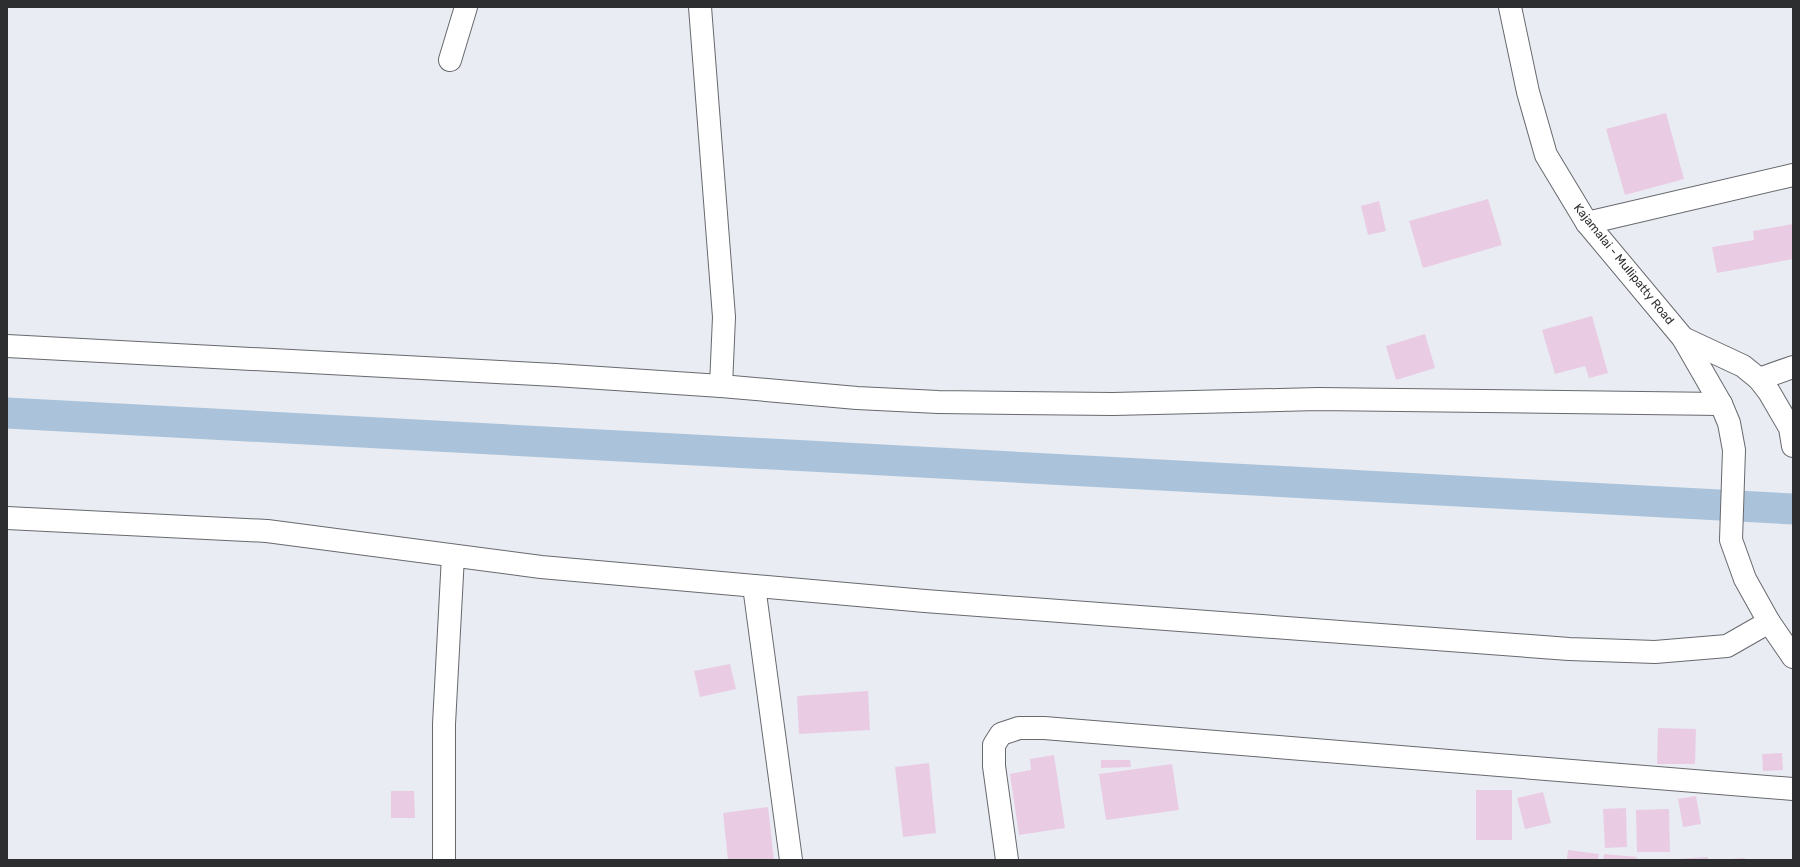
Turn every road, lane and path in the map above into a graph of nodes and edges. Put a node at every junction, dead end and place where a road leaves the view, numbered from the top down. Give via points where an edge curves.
1 (466, 7) edge
2 (700, 7) edge
3 (1510, 7) edge
4 (450, 60) dead end
5 (1793, 174) edge
6 (1587, 223) junction
7 (1683, 338) junction
8 (7, 346) edge
9 (1793, 367) edge
10 (1759, 379) junction
11 (721, 386) junction
12 (1721, 404) junction
13 (1792, 434) edge
14 (7, 518) edge
15 (453, 556) junction
16 (754, 586) junction
17 (1769, 622) junction
18 (1793, 657) edge
19 (1793, 789) edge
20 (444, 860) edge
21 (791, 860) edge
22 (1007, 860) edge

1 - 4 street
2 - 11 street via 724,317
3 - 6 street, Kajamalai - Mullipatty Road via 1528,92 1546,155
5 - 6 street
6 - 7 street, Kajamalai - Mullipatty Road
7 - 10 street, Kajamalai - Mullipatty Road via 1743,366
7 - 12 street, Kajamalai - Mullipatty Road
8 - 11 street
9 - 10 street
10 - 13 street, Kajamalai - Mullipatty Road
11 - 12 street via 938,402 1112,404 1318,398
12 - 17 street, Kajamalai - Mullipatty Road via 1729,423 1734,450 1731,540 1745,579
14 - 15 street via 267,531
15 - 16 street via 541,567
15 - 20 street via 444,724
16 - 17 street via 1530,646 1655,652 1727,646
16 - 21 street
17 - 18 street, Kajamalai - Mullipatty Road
19 - 22 street via 1019,728 1001,734 994,745 994,766

